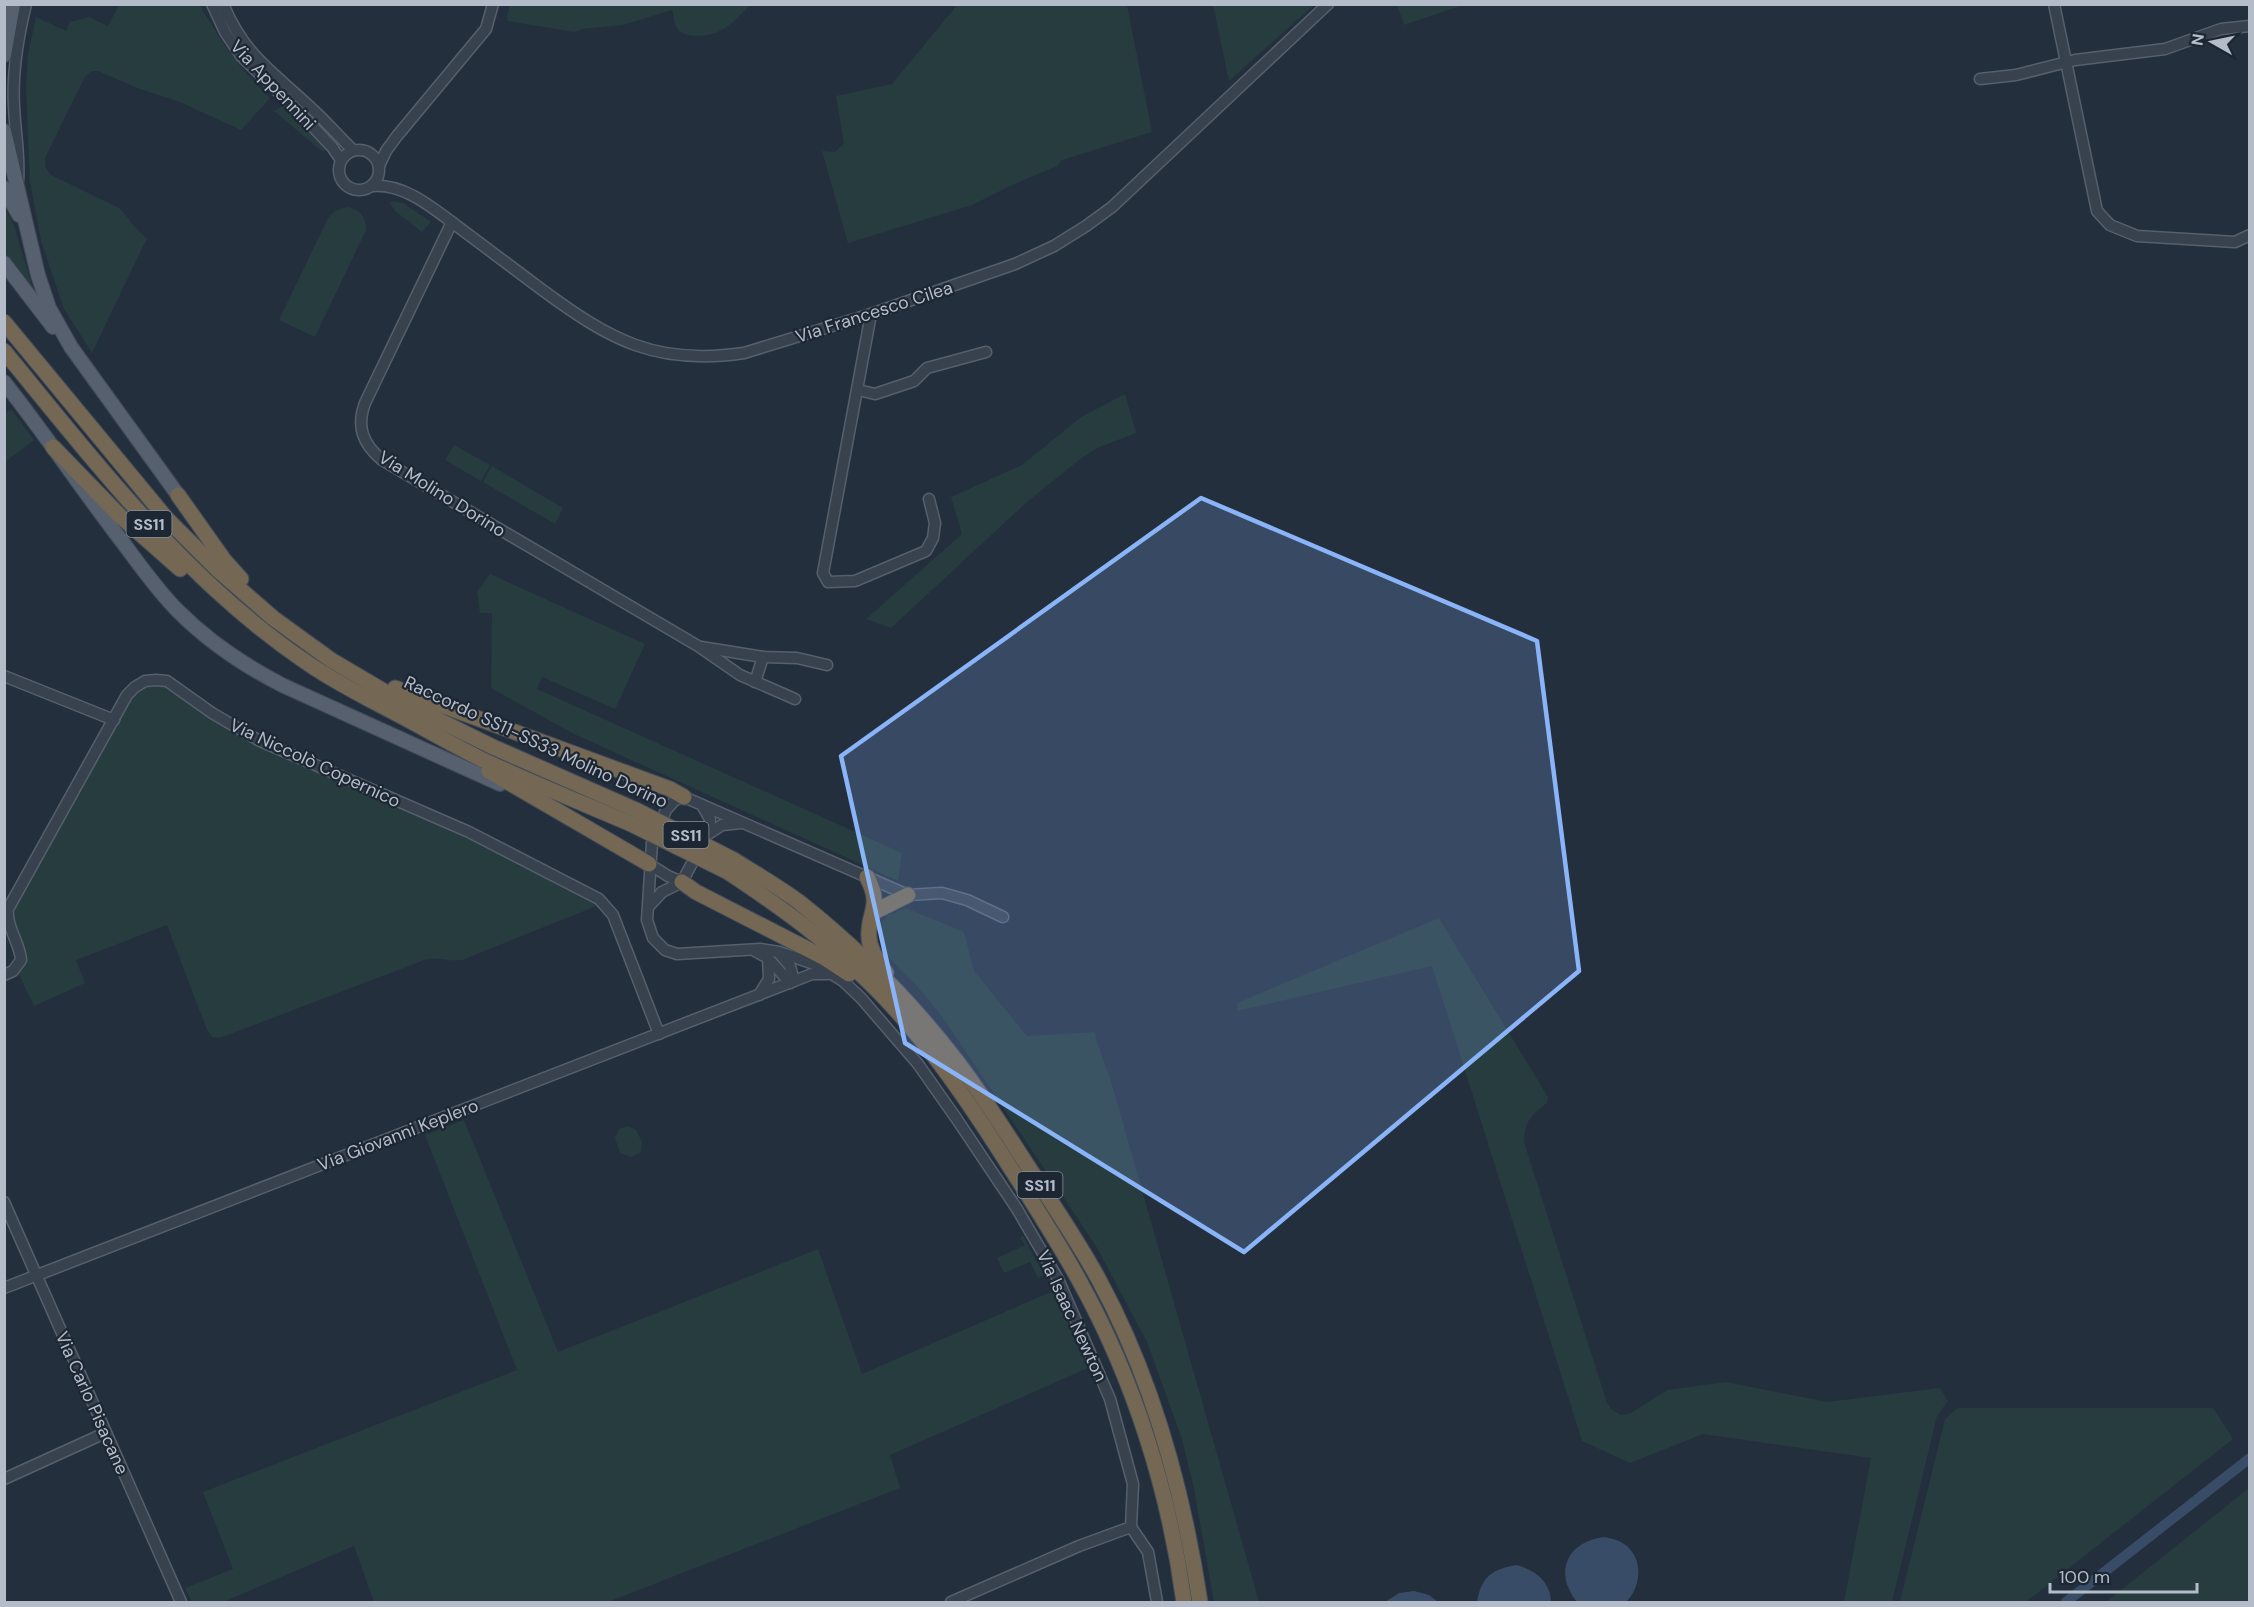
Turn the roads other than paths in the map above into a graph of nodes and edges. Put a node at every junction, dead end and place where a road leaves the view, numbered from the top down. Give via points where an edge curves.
1 (13, 4) edge
2 (26, 4) edge
3 (212, 4) edge
4 (223, 4) edge
5 (493, 4) edge
6 (1328, 4) edge
7 (1337, 4) edge
8 (2054, 4) edge
9 (1309, 24) junction
10 (2250, 26) edge
11 (4, 55) edge
12 (2065, 63) junction
13 (1980, 79) dead end
14 (4, 131) edge
15 (398, 136) junction
16 (353, 150) junction
17 (365, 150) junction
18 (341, 160) junction
19 (379, 166) junction
20 (18, 184) junction
21 (372, 186) junction
22 (4, 188) edge
23 (400, 189) junction
24 (452, 222) junction
25 (2250, 235) edge
26 (29, 239) junction
27 (4, 263) edge
28 (871, 314) junction
29 (4, 322) edge
30 (62, 333) junction
31 (4, 351) edge
32 (986, 352) dead end
33 (4, 382) edge
34 (858, 390) junction
35 (53, 447) junction
36 (178, 495) joint
37 (929, 499) dead end
38 (293, 633) junction
39 (698, 646) junction
40 (316, 650) junction
41 (763, 657) junction
42 (827, 665) dead end
43 (319, 670) junction
44 (4, 676) edge
45 (755, 681) junction
46 (347, 687) junction
47 (795, 699) dead end
48 (114, 720) junction
49 (684, 797) junction
50 (542, 802) junction
51 (702, 804) junction
52 (634, 817) junction
53 (742, 823) junction
54 (708, 834) junction
55 (649, 864) junction
56 (731, 866) junction
57 (867, 877) junction
58 (682, 882) junction
59 (908, 895) junction
60 (649, 906) junction
61 (874, 912) junction
62 (1003, 917) dead end
63 (751, 949) junction
64 (779, 952) junction
65 (768, 958) junction
66 (4, 975) edge
67 (834, 976) junction
68 (792, 982) junction
69 (897, 991) junction
70 (759, 995) junction
71 (911, 1027) junction
72 (659, 1034) junction
73 (4, 1202) edge
74 (37, 1275) junction
75 (4, 1288) edge
76 (105, 1433) junction
77 (4, 1479) edge
78 (1131, 1527) junction
79 (182, 1602) edge
80 (951, 1602) edge
81 (1156, 1602) edge
82 (1184, 1602) edge
83 (1200, 1602) edge

1 - 11 main road
2 - 20 street via 14,84 20,152
3 - 18 street, Via Appennini via 242,56
4 - 16 street, Via Appennini via 252,55
5 - 15 street via 486,29
6 - 9 street, Via Francesco Cilea
7 - 9 street, Via Francesco Cilea
8 - 12 street
9 - 28 street, Via Francesco Cilea via 1133,188 1086,226 1015,264
10 - 12 street via 2221,29 2165,49
12 - 13 street
12 - 25 street via 2097,212 2110,225 2137,236 2235,242
14 - 20 main road
15 - 17 street
15 - 19 street
16 - 17 street
16 - 18 street
17 - 19 street
18 - 21 street via 339,176 348,187 362,190
19 - 21 street
19 - 23 street, Via Francesco Cilea
20 - 26 main road
21 - 23 street, Via Francesco Cilea
22 - 26 main road
23 - 24 street, Via Francesco Cilea
24 - 28 street, Via Francesco Cilea via 588,323 651,351 694,357 744,353
24 - 39 street, Via Molino Dorino via 365,403 361,419 364,441 382,460
26 - 30 main road via 45,297
27 - 30 main road via 46,320
28 - 34 street
29 - 38 highway, SS11 via 183,537 238,589
30 - 36 main road
31 - 43 highway, SS11 via 142,517 185,562 257,625
32 - 34 street via 927,368 914,381 875,394
33 - 35 main road
34 - 37 street via 823,573 828,582 855,581 926,550 935,523
35 - 43 highway via 134,529 256,635 291,659
35 - 50 main road via 156,587 215,643 282,685
36 - 38 highway via 233,571 276,611
38 - 40 highway, Raccordo SS11-SS33 Molino Dorino / SS11
39 - 41 street
39 - 45 street
40 - 49 highway via 401,691
40 - 52 highway, Raccordo SS11-SS33 Molino Dorino / SS11 via 424,714
41 - 42 street via 797,658
41 - 45 street
43 - 46 highway, Raccordo SS11-SS33 Molino Dorino / SS11
44 - 48 street
45 - 47 street
46 - 50 highway via 388,719
46 - 52 highway, Raccordo SS11-SS33 Molino Dorino / SS11 via 483,760
48 - 66 street, Via Niccolò Copernico via 8,909 21,960
48 - 72 street, Via Niccolò Copernico via 135,687 151,680 167,681 258,740 469,832 592,894 613,915
49 - 51 street
49 - 55 street, Via Isaac Newton via 666,810 652,843
50 - 55 highway
51 - 53 street
51 - 54 street via 710,819
52 - 56 highway, Raccordo SS11-SS33 Molino Dorino / SS11, bridge
53 - 54 street via 722,825
53 - 57 street
54 - 58 street
55 - 58 street
55 - 60 street, Via Isaac Newton
56 - 69 highway, Raccordo SS11-SS33 Molino Dorino / SS11 via 797,901
56 - 71 highway, Raccordo SS11-SS33 Molino Dorino / SS11 via 832,948
57 - 59 street
57 - 61 highway via 875,896
58 - 60 street via 662,892
58 - 71 highway via 823,957
59 - 61 highway
59 - 62 street via 942,893
60 - 63 street, Via Isaac Newton via 650,932 656,943 670,953
61 - 69 highway via 868,938
63 - 64 street, Via Isaac Newton
63 - 65 street
64 - 67 street, Via Isaac Newton via 817,965
64 - 68 street via 790,966
65 - 68 street
65 - 70 street via 769,979
67 - 68 street, Via Giovanni Keplero via 817,973
67 - 78 street, Via Isaac Newton via 861,998 918,1064 1017,1209 1058,1279 1110,1399 1133,1484
68 - 70 street, Via Giovanni Keplero
69 - 83 highway, Raccordo SS11-SS33 Molino Dorino / SS11 via 987,1103 1099,1280 1130,1346 1168,1448 1183,1505
70 - 72 street, Via Giovanni Keplero
71 - 82 highway, Raccordo SS11-SS33 Molino Dorino / SS11 via 1002,1155 1061,1248 1098,1316 1153,1460 1173,1537
72 - 74 street, Via Giovanni Keplero
73 - 74 street, Via Carlo Pisacane
74 - 75 street, Via Giovanni Keplero
74 - 76 street, Via Carlo Pisacane
76 - 77 street
76 - 79 street, Via Carlo Pisacane
78 - 80 street
78 - 81 street via 1148,1552

